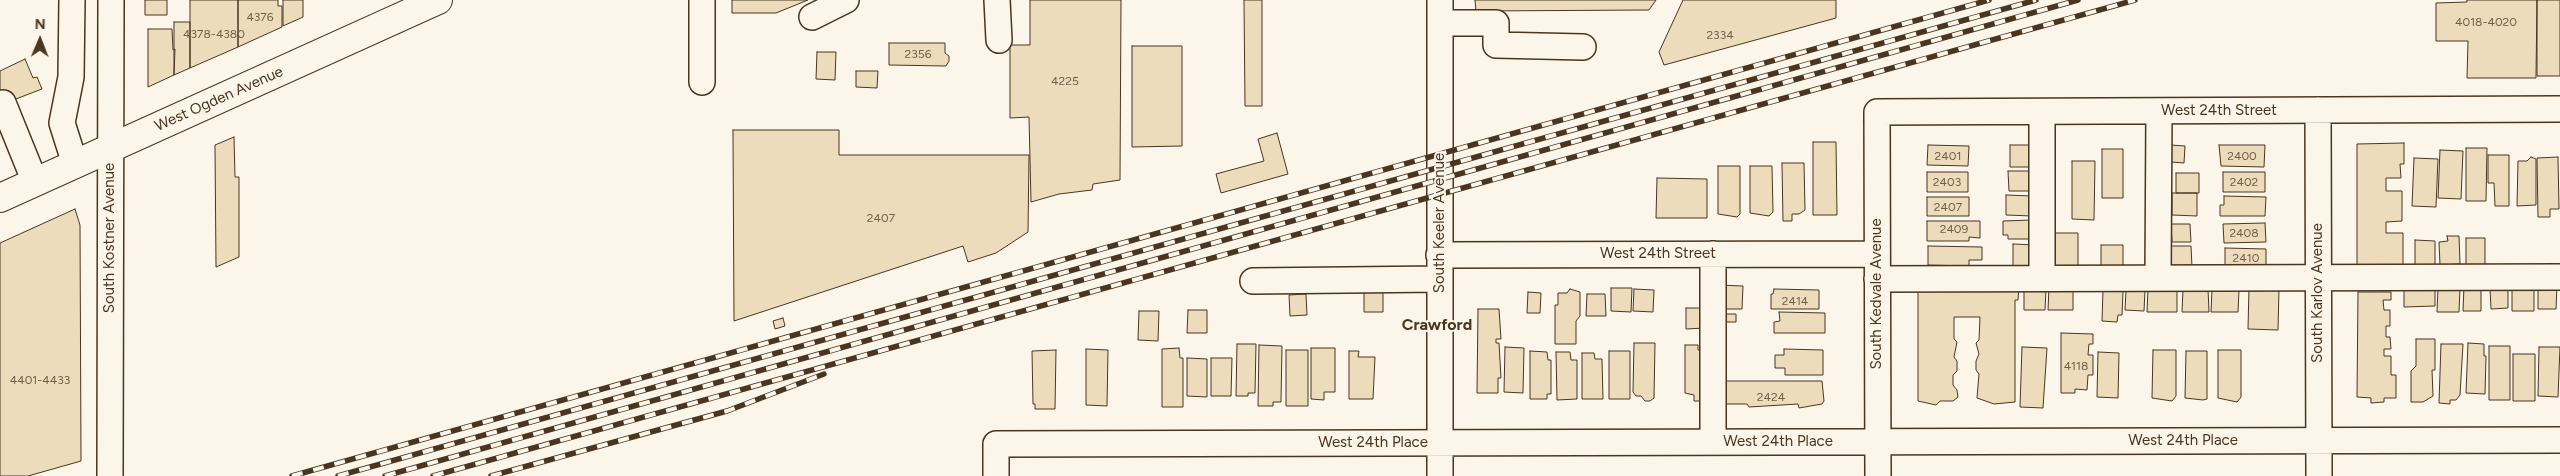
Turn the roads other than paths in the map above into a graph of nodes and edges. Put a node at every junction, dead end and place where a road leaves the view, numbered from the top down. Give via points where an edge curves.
1 (72, 0) edge
2 (111, 0) edge
3 (438, 0) edge
4 (702, 0) edge
5 (846, 0) edge
6 (997, 0) edge
7 (408, 7) edge
8 (1440, 11) edge
9 (812, 17) dead end
10 (999, 40) dead end
11 (1583, 47) dead end
12 (702, 82) dead end
13 (3, 103) dead end
14 (2560, 109) edge
15 (2318, 110) junction
16 (2159, 111) junction
17 (1877, 112) joint
18 (2042, 112) junction
19 (111, 148) junction
20 (75, 164) junction
21 (35, 182) junction
22 (0, 198) edge
23 (1713, 254) junction
24 (1877, 254) junction
25 (1439, 267) junction
26 (2318, 277) junction
27 (2560, 277) edge
28 (2042, 278) junction
29 (2158, 278) junction
30 (1877, 279) junction
31 (1253, 281) dead end
32 (2319, 440) junction
33 (2560, 440) edge
34 (1712, 442) junction
35 (1878, 442) junction
36 (1440, 443) junction
37 (110, 476) edge
38 (996, 476) edge
39 (1440, 476) edge
40 (1878, 476) edge
41 (2319, 476) edge

1 - 20 street via 71,77 62,124
2 - 19 street, South Kostner Avenue
3 - 7 main road, West Ogden Avenue
4 - 12 street
5 - 9 street
6 - 10 street
7 - 19 main road, West Ogden Avenue
8 - 11 street via 1496,23 1496,45
8 - 25 street, South Keeler Avenue
13 - 21 street
14 - 15 street, West 24th Street
15 - 16 street, West 24th Street
15 - 26 street, South Karlov Avenue
16 - 18 street, West 24th Street
16 - 29 street
17 - 18 street, West 24th Street
17 - 24 street, South Kedvale Avenue
18 - 28 street
19 - 20 main road, West Ogden Avenue
19 - 37 street, South Kostner Avenue
20 - 21 main road, West Ogden Avenue
21 - 22 main road, West Ogden Avenue
23 - 24 street, West 24th Street
23 - 25 street, West 24th Street
23 - 34 street
24 - 30 street, South Kedvale Avenue
25 - 31 street, West 24th Street
25 - 36 street, South Keeler Avenue
26 - 27 street
26 - 29 street
26 - 32 street, South Karlov Avenue
28 - 29 street
28 - 30 street
30 - 35 street, South Kedvale Avenue
32 - 33 street, West 24th Place
32 - 35 street, West 24th Place
32 - 41 street, South Karlov Avenue
34 - 35 street, West 24th Place
34 - 36 street, West 24th Place
35 - 40 street, South Kedvale Avenue
36 - 38 street, West 24th Place via 996,444
36 - 39 street, South Keeler Avenue

